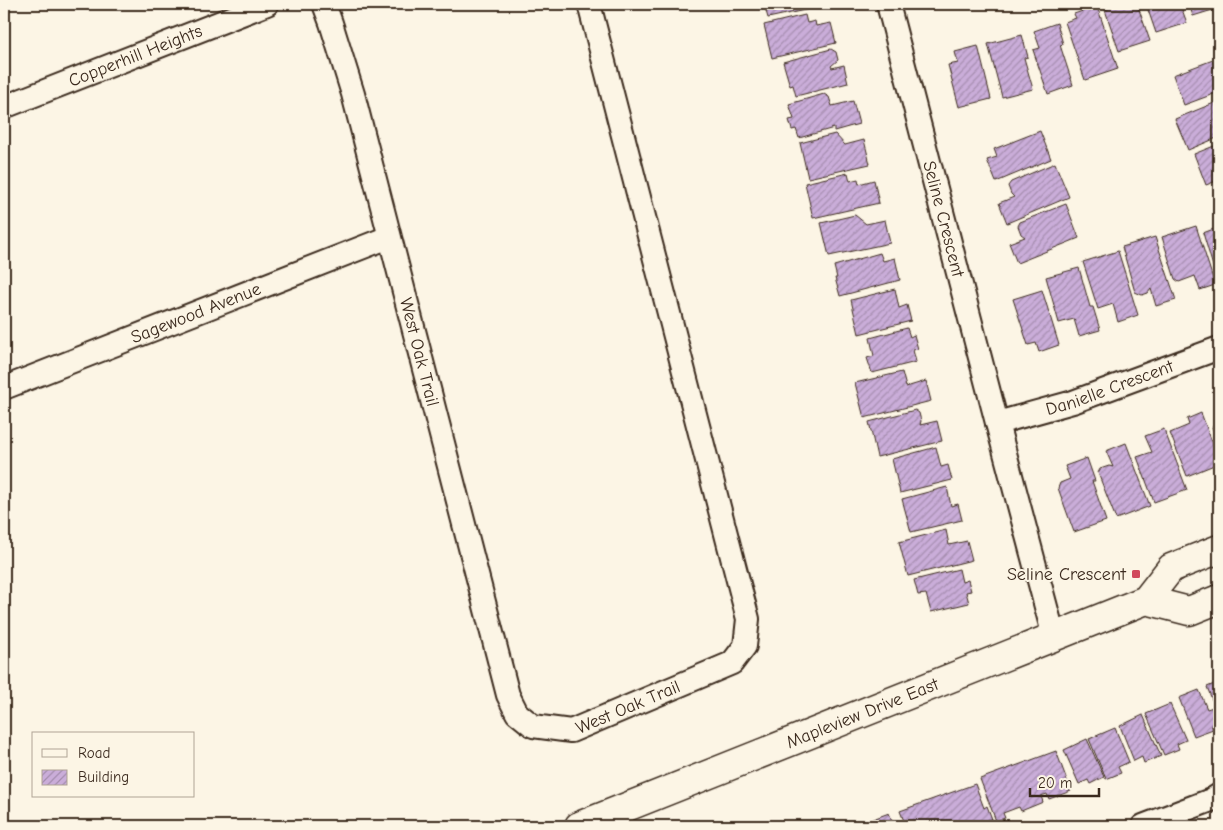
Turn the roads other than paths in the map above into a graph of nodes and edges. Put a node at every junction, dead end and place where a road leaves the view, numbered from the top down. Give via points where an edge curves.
1 (267, 4) edge
2 (324, 4) edge
3 (589, 4) edge
4 (894, 5) edge
5 (4, 107) edge
6 (389, 237) junction
7 (1219, 348) edge
8 (4, 388) edge
9 (997, 423) junction
10 (1219, 549) edge
11 (1219, 599) edge
12 (1146, 600) junction
13 (1054, 637) junction
14 (1219, 794) edge
15 (579, 826) edge
16 (1143, 826) edge

1 - 5 street, Copperhill Heights
2 - 6 street, West Oak Trail via 353,94
3 - 6 street, West Oak Trail via 748,619 745,646 732,663 571,731 533,726 516,713 508,695
4 - 9 street, Seline Crescent
6 - 8 street, Sagewood Avenue
7 - 9 street, Danielle Crescent via 1074,402
9 - 13 street, Seline Crescent
10 - 12 main road, Mapleview Drive East via 1172,568
11 - 12 main road via 1189,611
12 - 13 main road, Mapleview Drive East
13 - 15 main road, Mapleview Drive East
14 - 16 street

